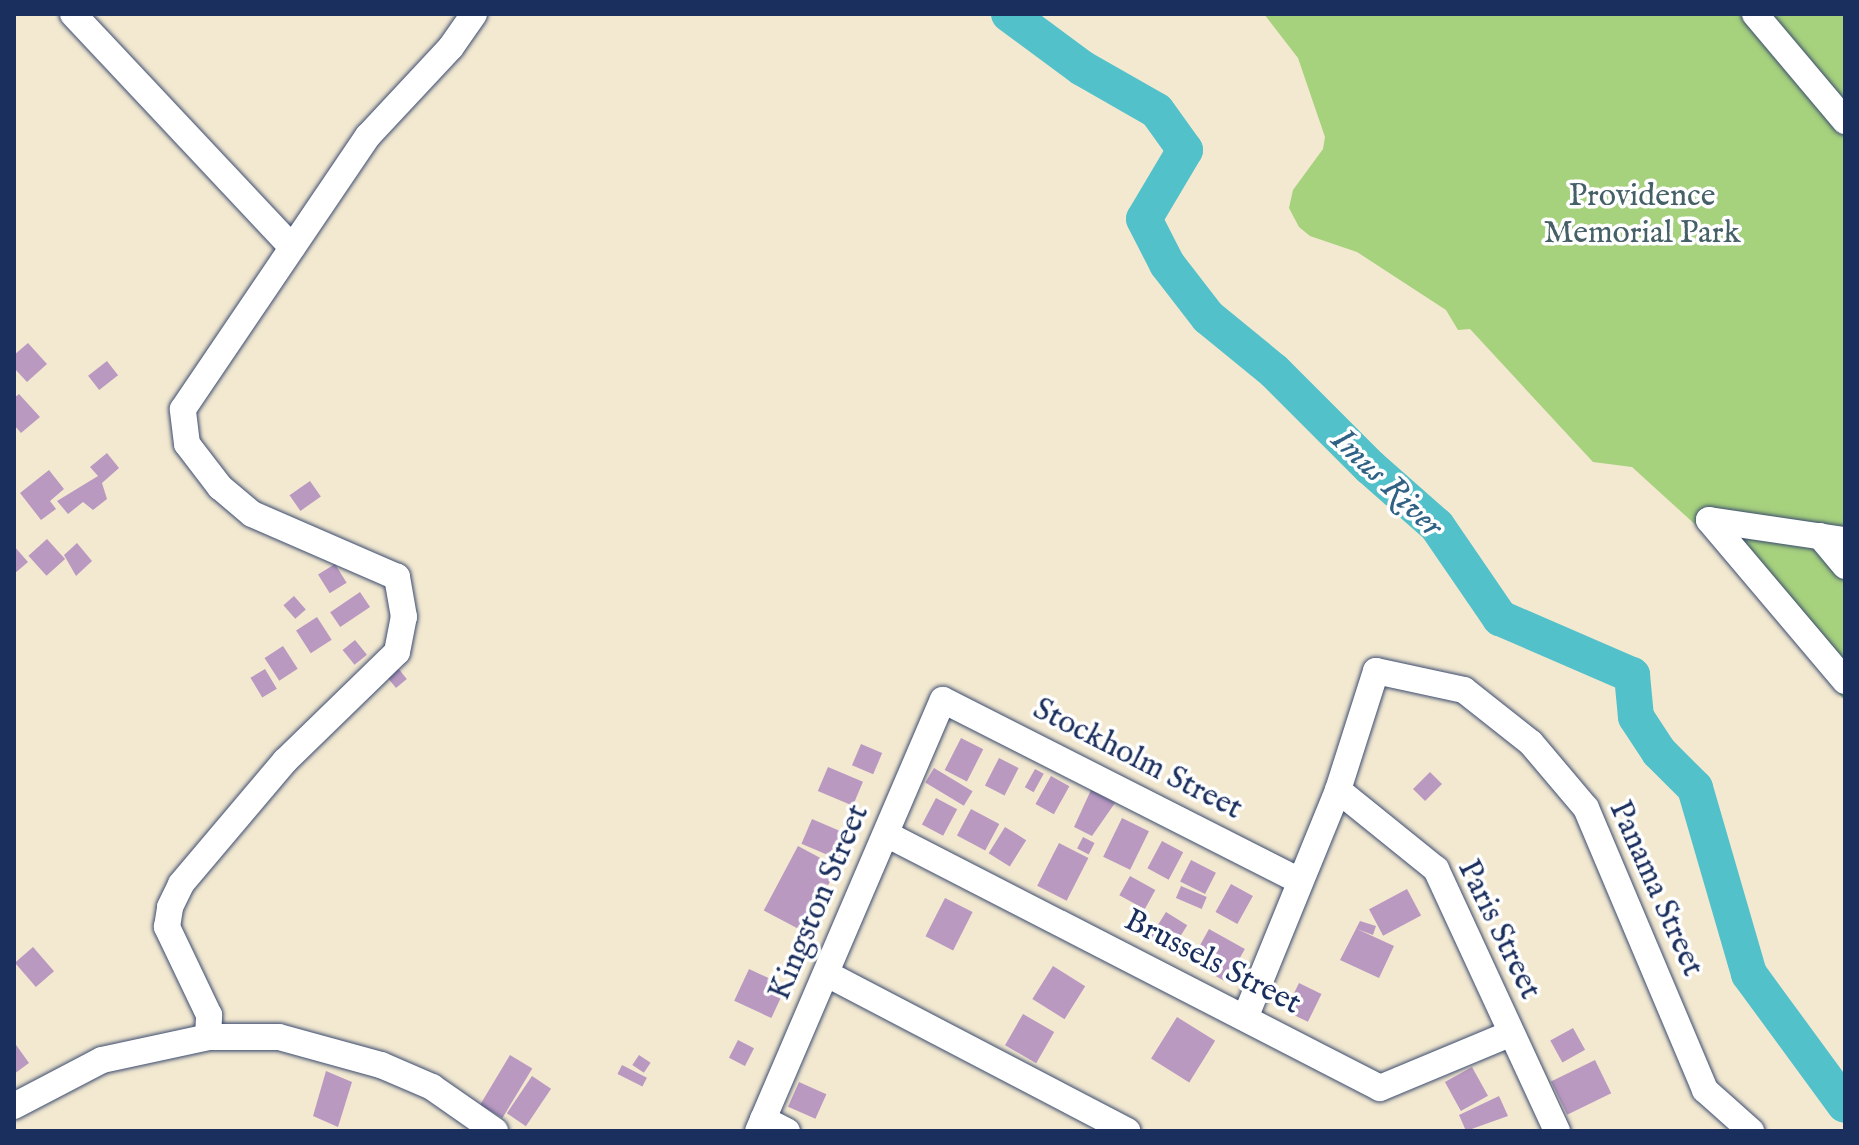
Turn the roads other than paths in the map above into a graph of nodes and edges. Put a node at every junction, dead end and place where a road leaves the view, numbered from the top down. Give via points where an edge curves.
1 (73, 14) edge
2 (474, 14) edge
3 (1755, 14) edge
4 (1845, 121) edge
5 (292, 247) junction
6 (1832, 538) edge
7 (1845, 566) edge
8 (1845, 681) edge
9 (943, 700) joint
10 (1338, 790) junction
11 (888, 835) junction
12 (1300, 881) junction
13 (827, 974) junction
14 (1245, 1018) junction
15 (1510, 1034) junction
16 (208, 1037) junction
17 (14, 1106) edge
18 (760, 1125) edge
19 (495, 1131) edge
20 (787, 1131) edge
21 (1127, 1131) edge
22 (1557, 1131) edge
23 (1751, 1131) edge

1 - 5 street
2 - 5 street via 451,47 368,136
3 - 4 street
5 - 16 street via 183,409 187,444 220,487 252,514 397,577 404,617 397,652 285,761 181,884 170,907 167,927 209,1015
6 - 7 street
6 - 8 street via 1709,520
9 - 11 street, Kingston Street
9 - 12 street, Stockholm Street
10 - 12 street
10 - 15 street, Paris Street via 1436,869
10 - 23 street, Panama Street via 1376,671 1464,690 1531,743 1586,808 1705,1090
11 - 13 street, Kingston Street
11 - 14 street, Brussels Street
12 - 14 street
13 - 18 street, Kingston Street
13 - 21 street
14 - 15 street, Brussels Street via 1380,1088
15 - 22 street, Paris Street
16 - 17 street via 102,1060
16 - 19 street via 279,1037 381,1065 442,1093
18 - 20 street

